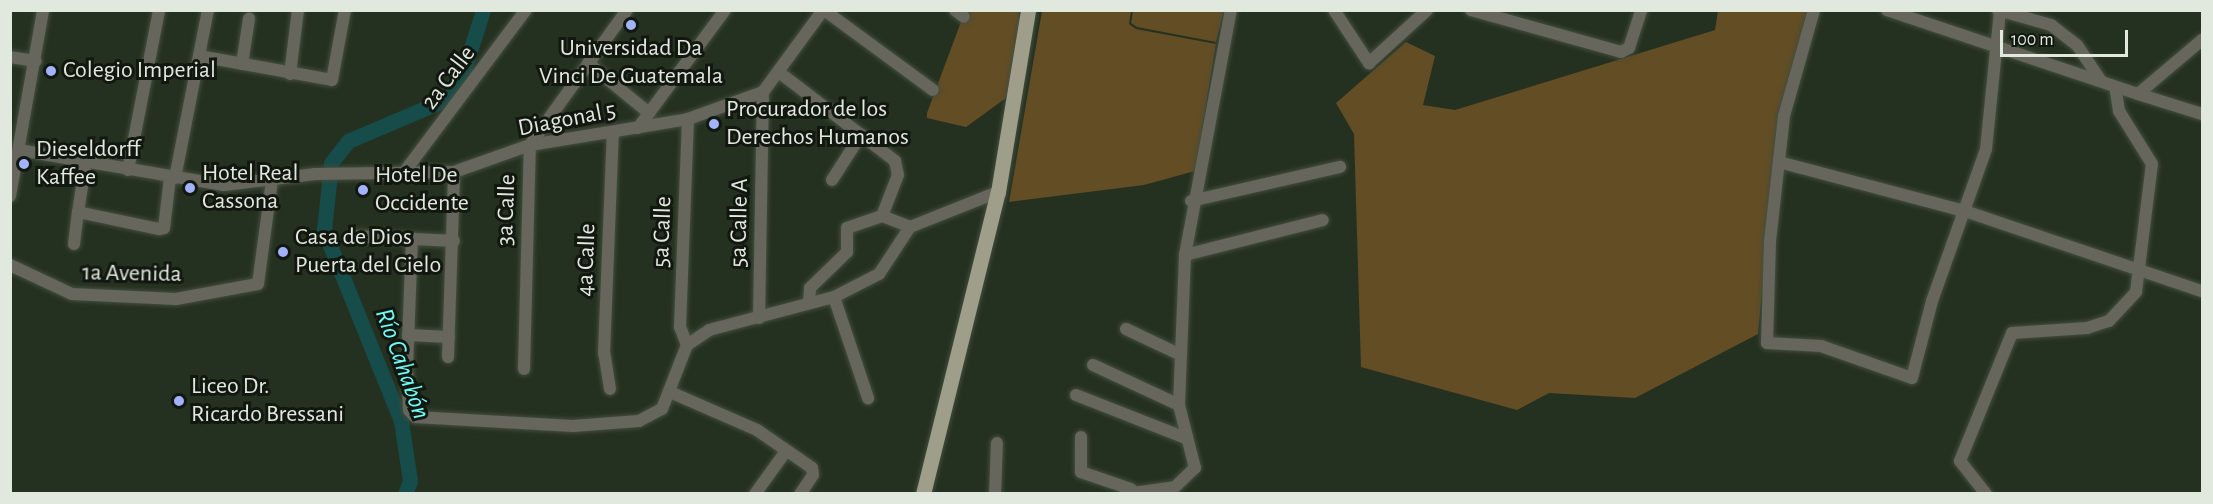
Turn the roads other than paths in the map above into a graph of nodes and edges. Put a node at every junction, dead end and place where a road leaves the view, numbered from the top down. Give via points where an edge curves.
1 (43, 10) edge
2 (159, 10) edge
3 (208, 10) edge
4 (298, 10) edge
5 (345, 10) edge
6 (526, 10) edge
7 (627, 10) edge
8 (824, 10) edge
9 (1028, 10) edge
10 (1231, 10) edge
11 (1334, 10) edge
12 (1427, 10) edge
13 (1471, 10) edge
14 (1641, 10) edge
15 (1814, 10) edge
16 (1887, 10) edge
17 (724, 11) edge
18 (1999, 11) edge
19 (249, 19) dead end
20 (2202, 40) edge
21 (1998, 48) junction
22 (199, 56) junction
23 (10, 57) edge
24 (36, 62) junction
25 (588, 63) junction
26 (242, 64) junction
27 (780, 73) junction
28 (290, 74) junction
29 (2102, 82) junction
30 (933, 90) dead end
31 (2116, 91) junction
32 (762, 92) junction
33 (2138, 94) junction
34 (649, 113) junction
35 (2202, 114) edge
36 (688, 119) junction
37 (638, 128) junction
38 (613, 133) junction
39 (861, 135) junction
40 (530, 145) junction
41 (20, 150) junction
42 (86, 162) junction
43 (1779, 162) junction
44 (1340, 167) dead end
45 (128, 170) junction
46 (405, 171) junction
47 (454, 172) junction
48 (173, 178) junction
49 (272, 180) junction
50 (832, 180) dead end
51 (998, 192) junction
52 (10, 196) edge
53 (1191, 201) junction
54 (1965, 211) junction
55 (78, 212) junction
56 (882, 216) junction
57 (1323, 220) dead end
58 (910, 227) junction
59 (353, 236) dead end
60 (412, 238) junction
61 (454, 241) junction
62 (74, 244) dead end
63 (1185, 255) junction
64 (10, 265) edge
65 (2142, 267) junction
66 (2202, 291) edge
67 (834, 297) junction
68 (809, 303) junction
69 (759, 318) junction
70 (1126, 329) dead end
71 (408, 334) junction
72 (449, 337) junction
73 (687, 345) junction
74 (1181, 355) junction
75 (448, 357) dead end
76 (1093, 365) dead end
77 (524, 369) dead end
78 (610, 389) dead end
79 (670, 392) junction
80 (1076, 395) dead end
81 (868, 398) dead end
82 (1179, 405) junction
83 (1082, 437) dead end
84 (1186, 438) junction
85 (998, 443) dead end
86 (786, 451) junction
87 (1129, 491) edge
88 (755, 494) edge
89 (800, 494) edge
90 (923, 494) edge
91 (995, 494) edge
92 (1986, 494) edge

1 - 24 street
2 - 45 street
3 - 22 street
4 - 28 street
5 - 28 street via 337,76 328,81
6 - 46 street, 2a Calle
7 - 25 street, 3a Calle
8 - 27 street, Diagonal 5
8 - 30 street
9 - 51 main road
10 - 53 street via 1204,168
11 - 12 street via 1369,63
13 - 14 street via 1611,51 1629,48
15 - 43 street via 1784,116
16 - 21 street
17 - 34 street
18 - 21 street
18 - 29 street via 2051,25 2077,45
19 - 26 street
20 - 33 street
21 - 29 street
21 - 54 street via 1986,149
22 - 26 street
22 - 48 street
23 - 24 street
24 - 41 street
25 - 34 street
25 - 40 street, 3a Calle
26 - 28 street
27 - 32 street, Diagonal 5
27 - 39 street
29 - 31 street
31 - 33 street
31 - 65 street via 2119,111 2152,164
32 - 36 street, Diagonal 5
32 - 69 street, 5a Calle A
33 - 35 street
34 - 37 street
36 - 37 street, Diagonal 5
36 - 73 street, 5a Calle via 680,327
37 - 38 street, Diagonal 5
38 - 40 street, Diagonal 5
38 - 78 street, 4a Calle via 604,353
39 - 50 street
39 - 56 street via 898,168
40 - 47 street, Diagonal 5
40 - 77 street, 3a Calle
41 - 42 street, Diagonal 5
41 - 52 street
42 - 45 street, Diagonal 5
42 - 55 street
43 - 54 street
43 - 54 street via 1767,343 1821,346 1912,378
44 - 53 street
45 - 48 street, Diagonal 5
46 - 47 street, Diagonal 5
46 - 49 street, Diagonal 5 via 315,174
47 - 61 street
48 - 49 street, Diagonal 5 via 224,185
48 - 55 street via 163,229
49 - 64 street, 1a Avenida via 258,284 176,299 72,294
51 - 58 street
51 - 90 main road
53 - 63 street
54 - 65 street
55 - 62 street
56 - 58 street
56 - 68 street via 847,228 847,252 810,288
57 - 63 street
58 - 67 street via 879,274
59 - 60 street
60 - 61 street
60 - 71 street
61 - 72 street
63 - 74 street
65 - 66 street
65 - 92 street via 2127,307 2109,321 2087,328 2031,328 2012,333 2003,346 1960,461
67 - 68 street
67 - 81 street
68 - 69 street
69 - 73 street via 709,330
70 - 74 street
71 - 72 street
71 - 79 street via 409,410 415,417 480,424 573,426 639,421 662,409
72 - 75 street
73 - 79 street
74 - 82 street
76 - 82 street
79 - 86 street via 757,430
80 - 84 street
82 - 84 street
83 - 87 street via 1081,472
84 - 87 street via 1195,468 1186,479 1167,489
85 - 91 street
86 - 88 street
86 - 89 street via 813,471

